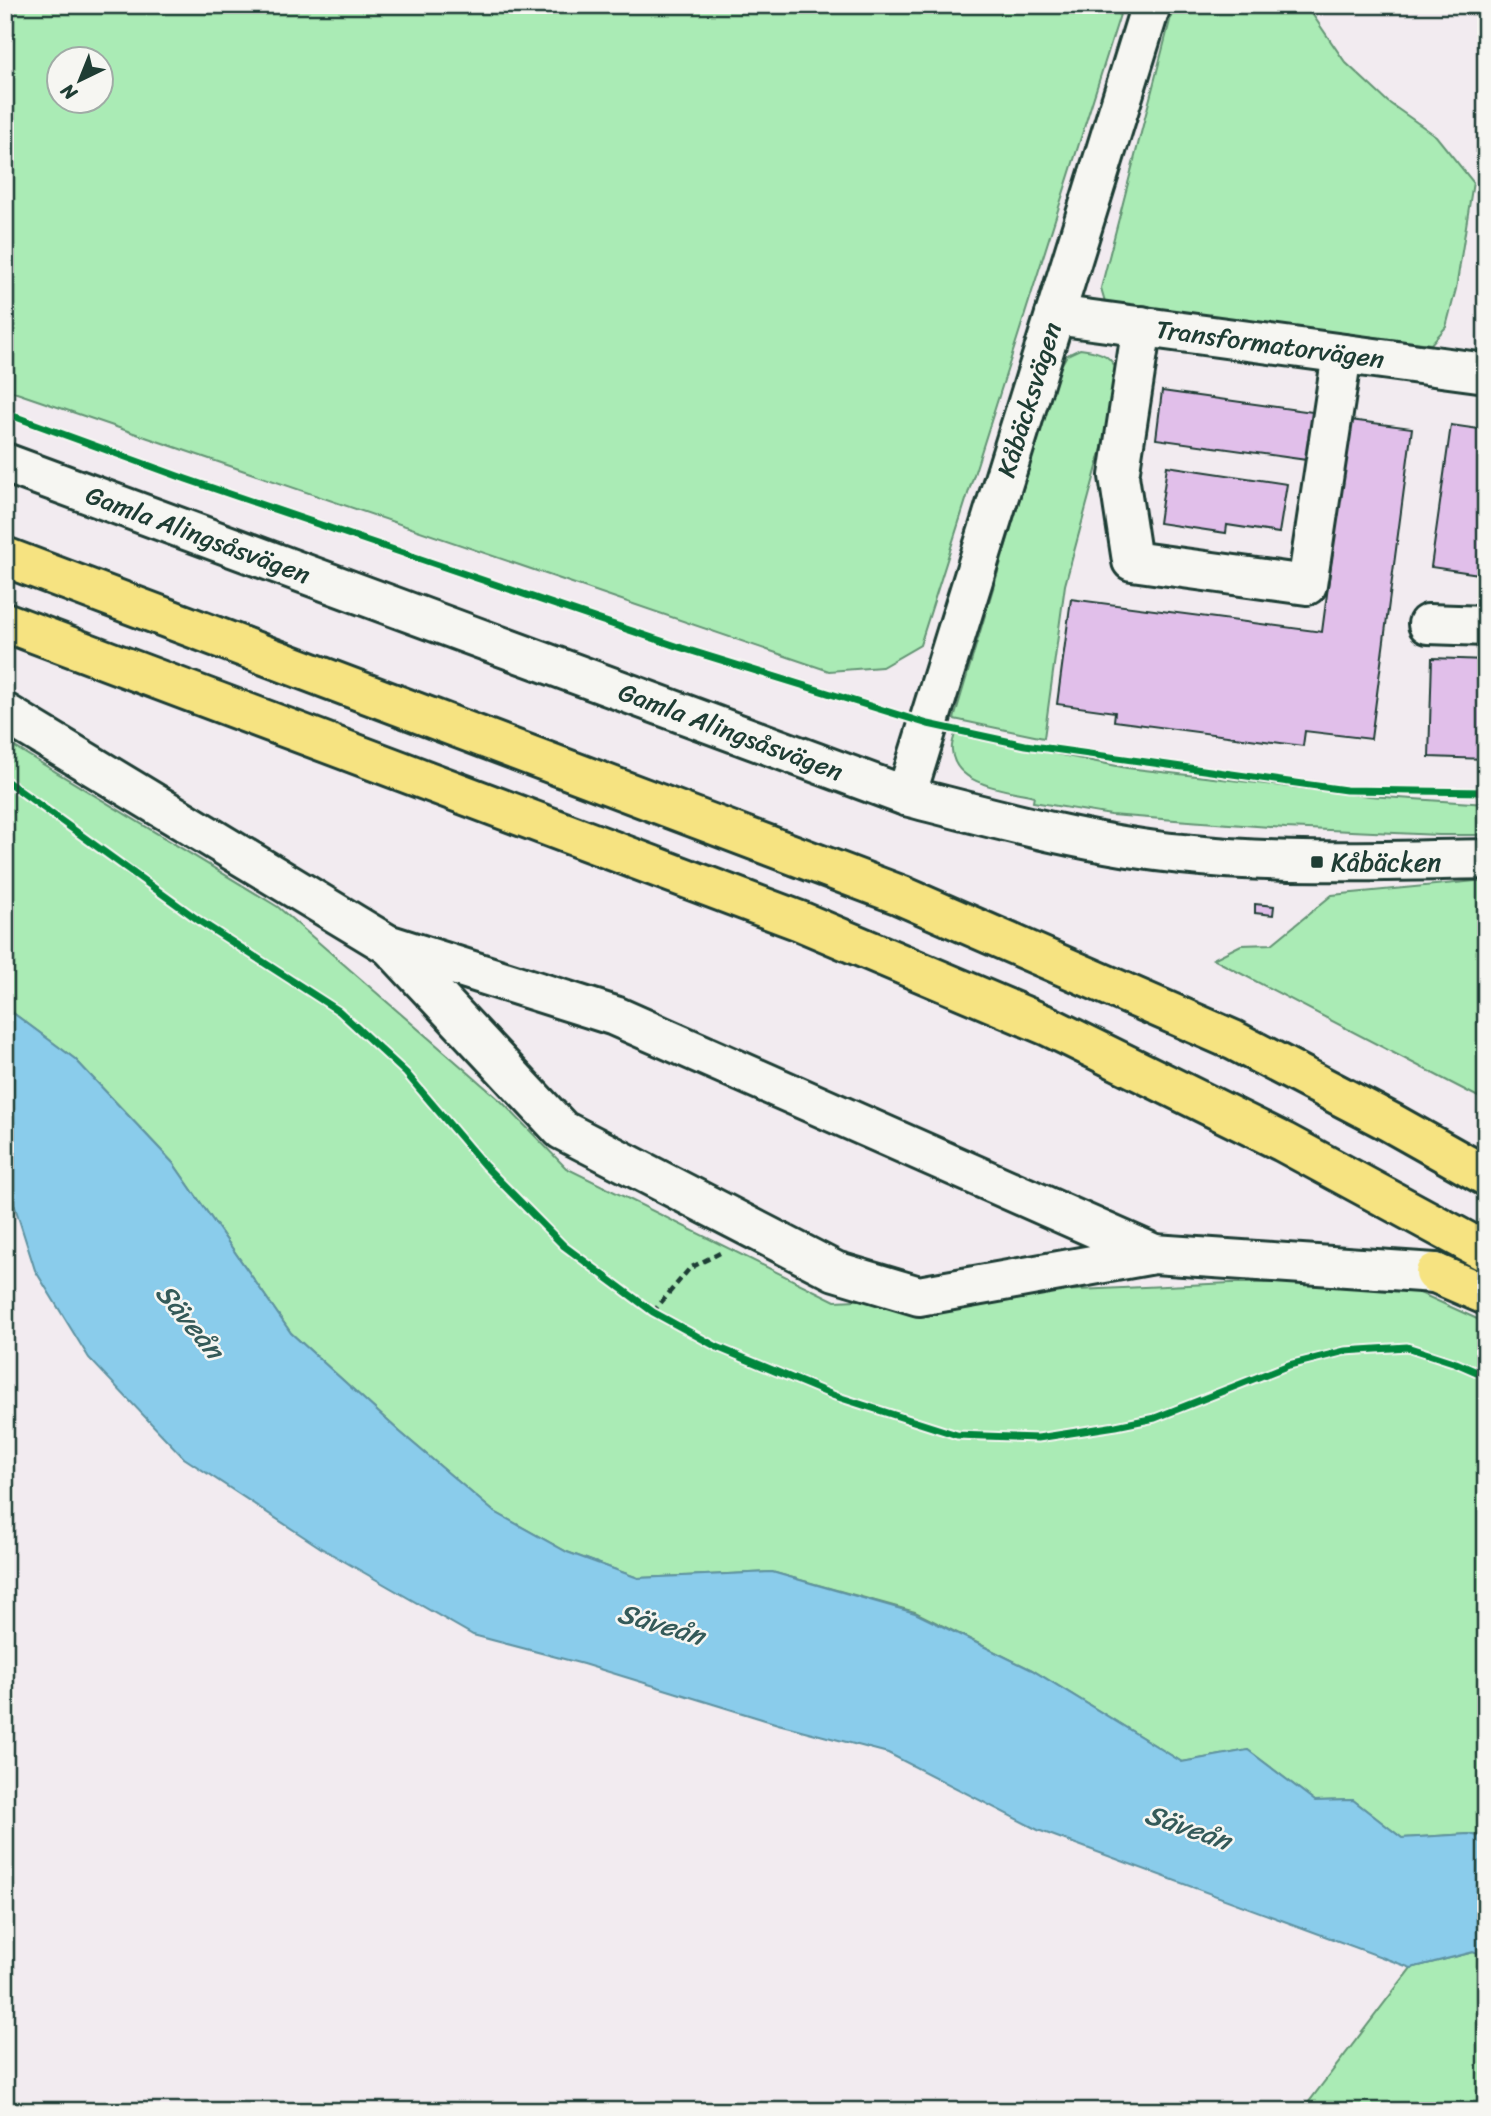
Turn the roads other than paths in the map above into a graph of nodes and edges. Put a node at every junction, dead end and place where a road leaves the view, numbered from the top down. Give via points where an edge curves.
1 (1152, 5) edge
2 (1055, 315) junction
3 (1142, 326) junction
4 (1342, 354) junction
5 (1486, 373) edge
6 (5, 463) edge
7 (5, 557) edge
8 (5, 622) edge
9 (1428, 624) dead end
10 (1486, 626) edge
11 (5, 713) edge
12 (906, 796) junction
13 (1486, 859) edge
14 (387, 944) junction
15 (1486, 1176) edge
16 (1486, 1252) edge
17 (1154, 1254) junction
18 (1435, 1273) joint
19 (1486, 1295) edge

1 - 2 street, Kåbäcksvägen
2 - 3 street, Transformatorvägen
2 - 12 street, Kåbäcksvägen
3 - 4 street, Transformatorvägen
3 - 4 street via 1119,476 1132,561 1307,586
4 - 5 street, Transformatorvägen
6 - 12 street, Gamla Alingsåsvägen
7 - 15 highway via 900,895 1233,1040
8 - 16 highway via 800,921 1048,1026 1283,1143
9 - 10 street
11 - 14 street
12 - 13 street, Gamla Alingsåsvägen via 1019,825 1181,854 1317,862
14 - 17 street via 615,1016
14 - 17 street via 562,1130 835,1271 919,1296
17 - 18 street
18 - 19 highway

